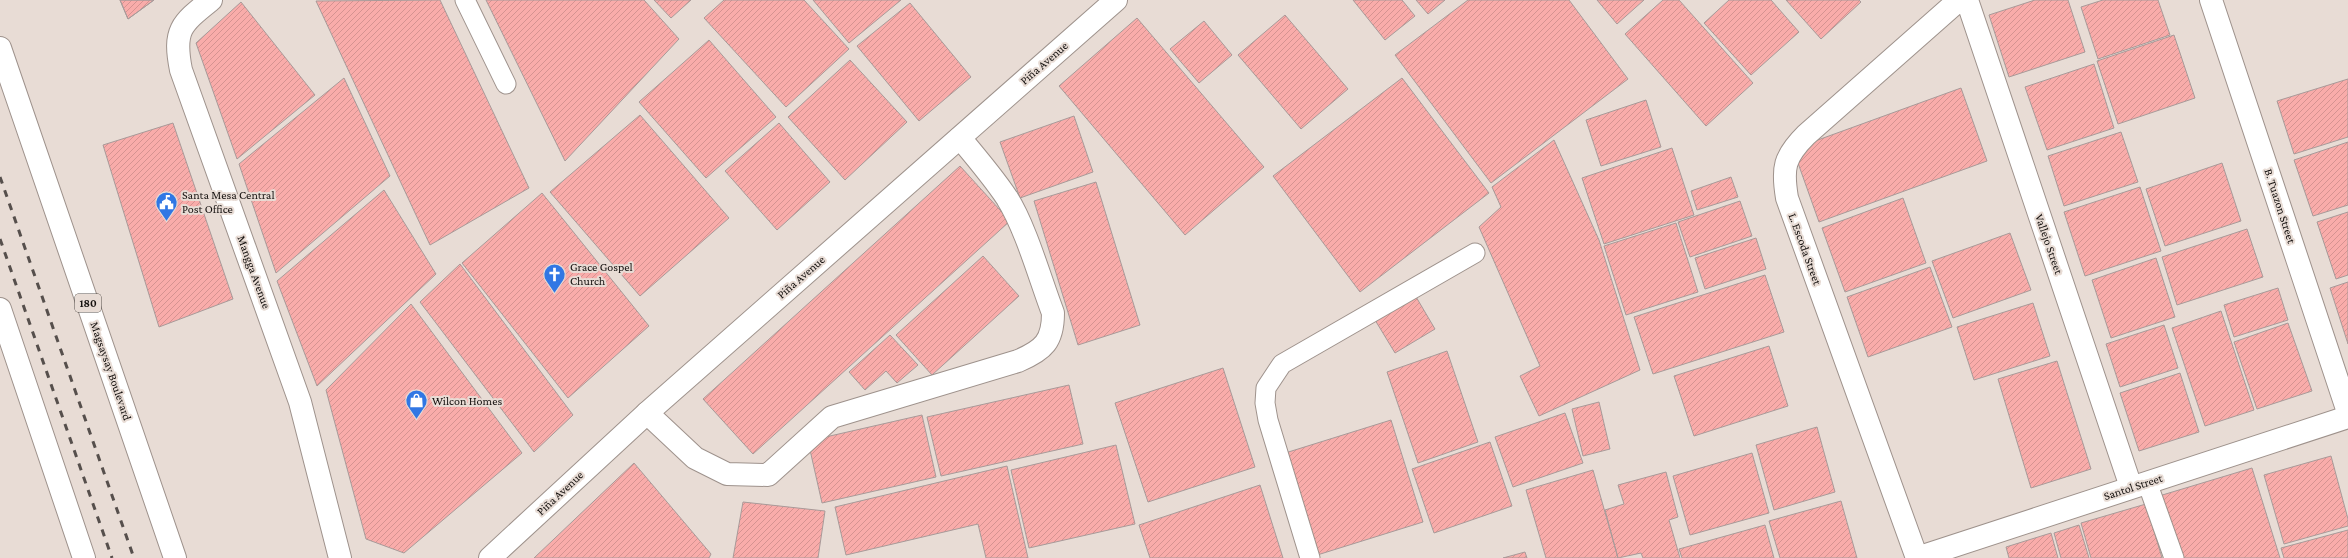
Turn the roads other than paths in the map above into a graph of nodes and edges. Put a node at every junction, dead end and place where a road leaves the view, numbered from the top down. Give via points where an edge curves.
1 (211, 0) edge
2 (465, 0) edge
3 (1116, 0) edge
4 (1960, 0) edge
5 (1967, 0) edge
6 (2211, 0) edge
7 (0, 48) edge
8 (506, 84) dead end
9 (960, 138) junction
10 (1474, 253) dead end
11 (0, 309) edge
12 (2348, 412) edge
13 (647, 413) junction
14 (2348, 417) edge
15 (2139, 485) junction
16 (84, 558) edge
17 (176, 558) edge
18 (340, 558) edge
19 (490, 558) edge
20 (1310, 558) edge
21 (1917, 558) edge
22 (2174, 558) edge

1 - 18 street, Mangga Avenue via 189,18 181,30 177,42 182,70 300,402
2 - 8 lane
3 - 9 street, Piña Avenue
4 - 21 street, L. Escoda Street via 1806,135 1793,148 1785,162 1787,198
5 - 15 street, Vallejo Street
6 - 12 street, B. Tuazon Street
7 - 17 street, Magsaysay Boulevard / 180
9 - 13 street, Piña Avenue
9 - 13 street via 990,174 1017,216 1053,313 1053,330 1044,346 1033,355 1018,361 832,417 768,475 727,474 695,458
10 - 20 lane via 1282,364 1266,388 1268,420
11 - 16 street
13 - 19 street, Piña Avenue
14 - 15 street, Santol Street
15 - 21 street, Santol Street
15 - 22 lane

